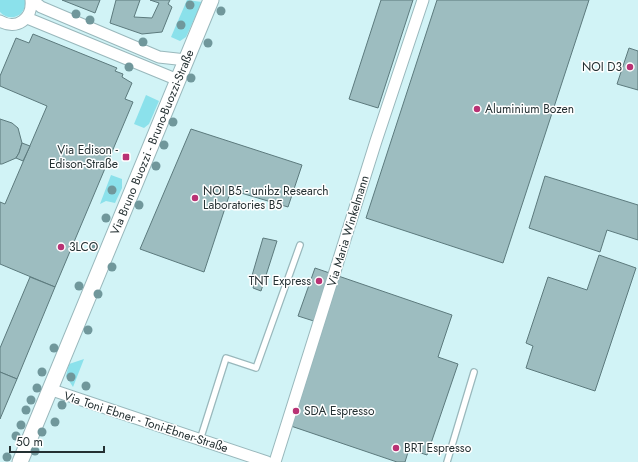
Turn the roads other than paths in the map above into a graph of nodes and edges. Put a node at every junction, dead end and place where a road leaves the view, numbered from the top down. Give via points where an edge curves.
1 (32, 0) edge
2 (211, 0) edge
3 (423, 0) edge
4 (27, 18) junction
5 (1, 24) edge
6 (186, 60) junction
7 (178, 80) junction
8 (300, 244) dead end
9 (474, 372) dead end
10 (49, 389) junction
11 (200, 440) junction
12 (20, 462) edge
13 (267, 462) edge
14 (275, 462) edge
15 (447, 462) edge

1 - 4 street via 31,12
1 - 6 street via 41,7 159,57
2 - 6 main road, Via Bruno Buozzi - Bruno-Buozzi-Straße
3 - 14 street, Via Maria Winkelmann
4 - 5 street via 15,24
4 - 7 street
6 - 7 main road, Via Bruno Buozzi - Bruno-Buozzi-Straße
7 - 10 main road, Via Bruno Buozzi - Bruno-Buozzi-Straße
8 - 11 lane via 256,368 226,358
9 - 15 lane
10 - 11 street, Via Toni Ebner - Toni-Ebner-Straße
10 - 12 main road, Via Bruno Buozzi - Bruno-Buozzi-Straße
11 - 13 street, Via Toni Ebner - Toni-Ebner-Straße

